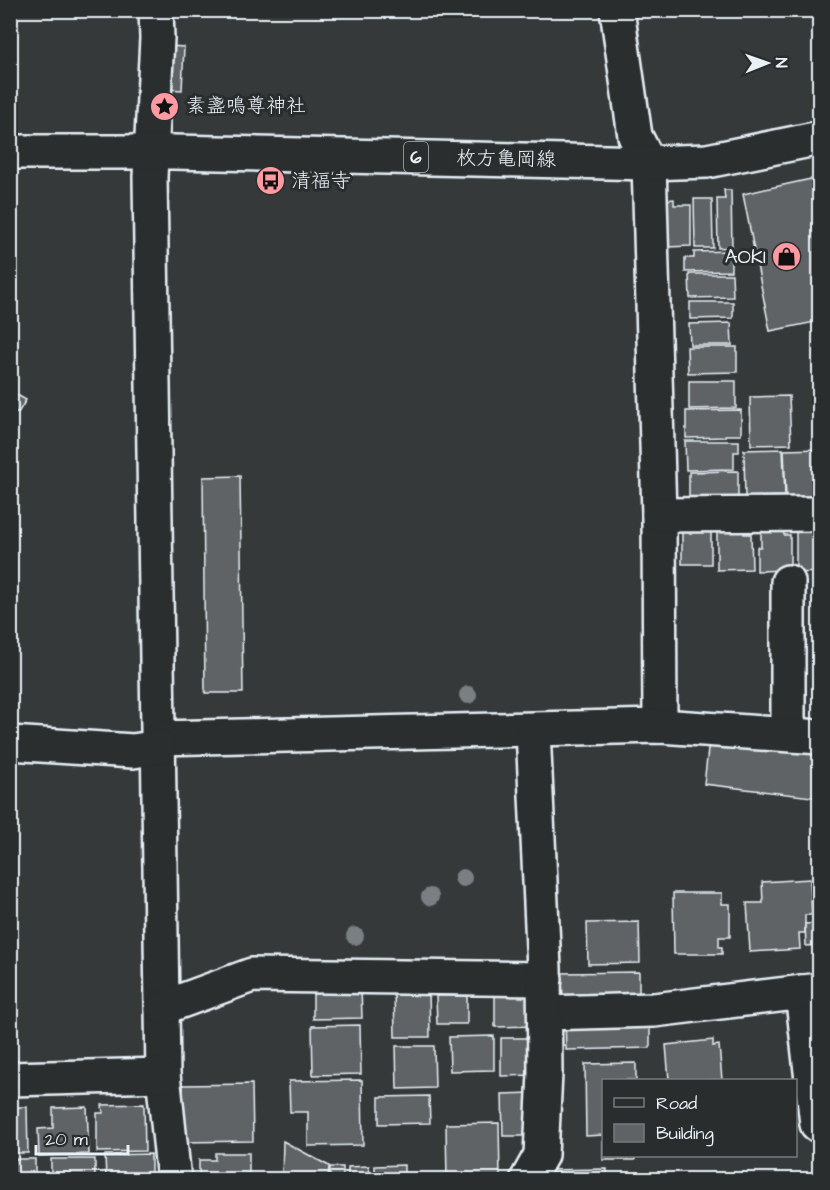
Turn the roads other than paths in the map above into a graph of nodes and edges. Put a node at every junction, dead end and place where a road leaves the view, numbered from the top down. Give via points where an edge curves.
1 (156, 10) edge
2 (617, 10) edge
3 (819, 138) edge
4 (10, 152) edge
5 (151, 153) junction
6 (649, 163) junction
7 (819, 514) edge
8 (659, 515) junction
9 (788, 582) dead end
10 (660, 726) junction
11 (533, 730) junction
12 (804, 736) edge
13 (10, 743) edge
14 (159, 743) junction
15 (545, 979) junction
16 (811, 992) edge
17 (162, 1008) junction
18 (545, 1013) junction
19 (163, 1076) junction
20 (10, 1079) edge
21 (819, 1126) edge
22 (174, 1179) edge
23 (527, 1179) edge

1 - 5 street
2 - 6 street via 635,136
3 - 6 street, 枚方亀岡線 / 6 via 707,161
4 - 5 street, 枚方亀岡線 / 6
5 - 6 street, 枚方亀岡線 / 6
5 - 14 street
6 - 8 street
7 - 8 street
8 - 10 street
9 - 12 street
10 - 11 street
10 - 12 street
11 - 14 street
11 - 15 street
13 - 14 street via 133,751
14 - 17 street
15 - 17 street via 252,975
15 - 18 street
16 - 18 street via 654,1010
16 - 21 street
17 - 19 street
18 - 23 street via 541,1155
19 - 20 street
19 - 22 street

